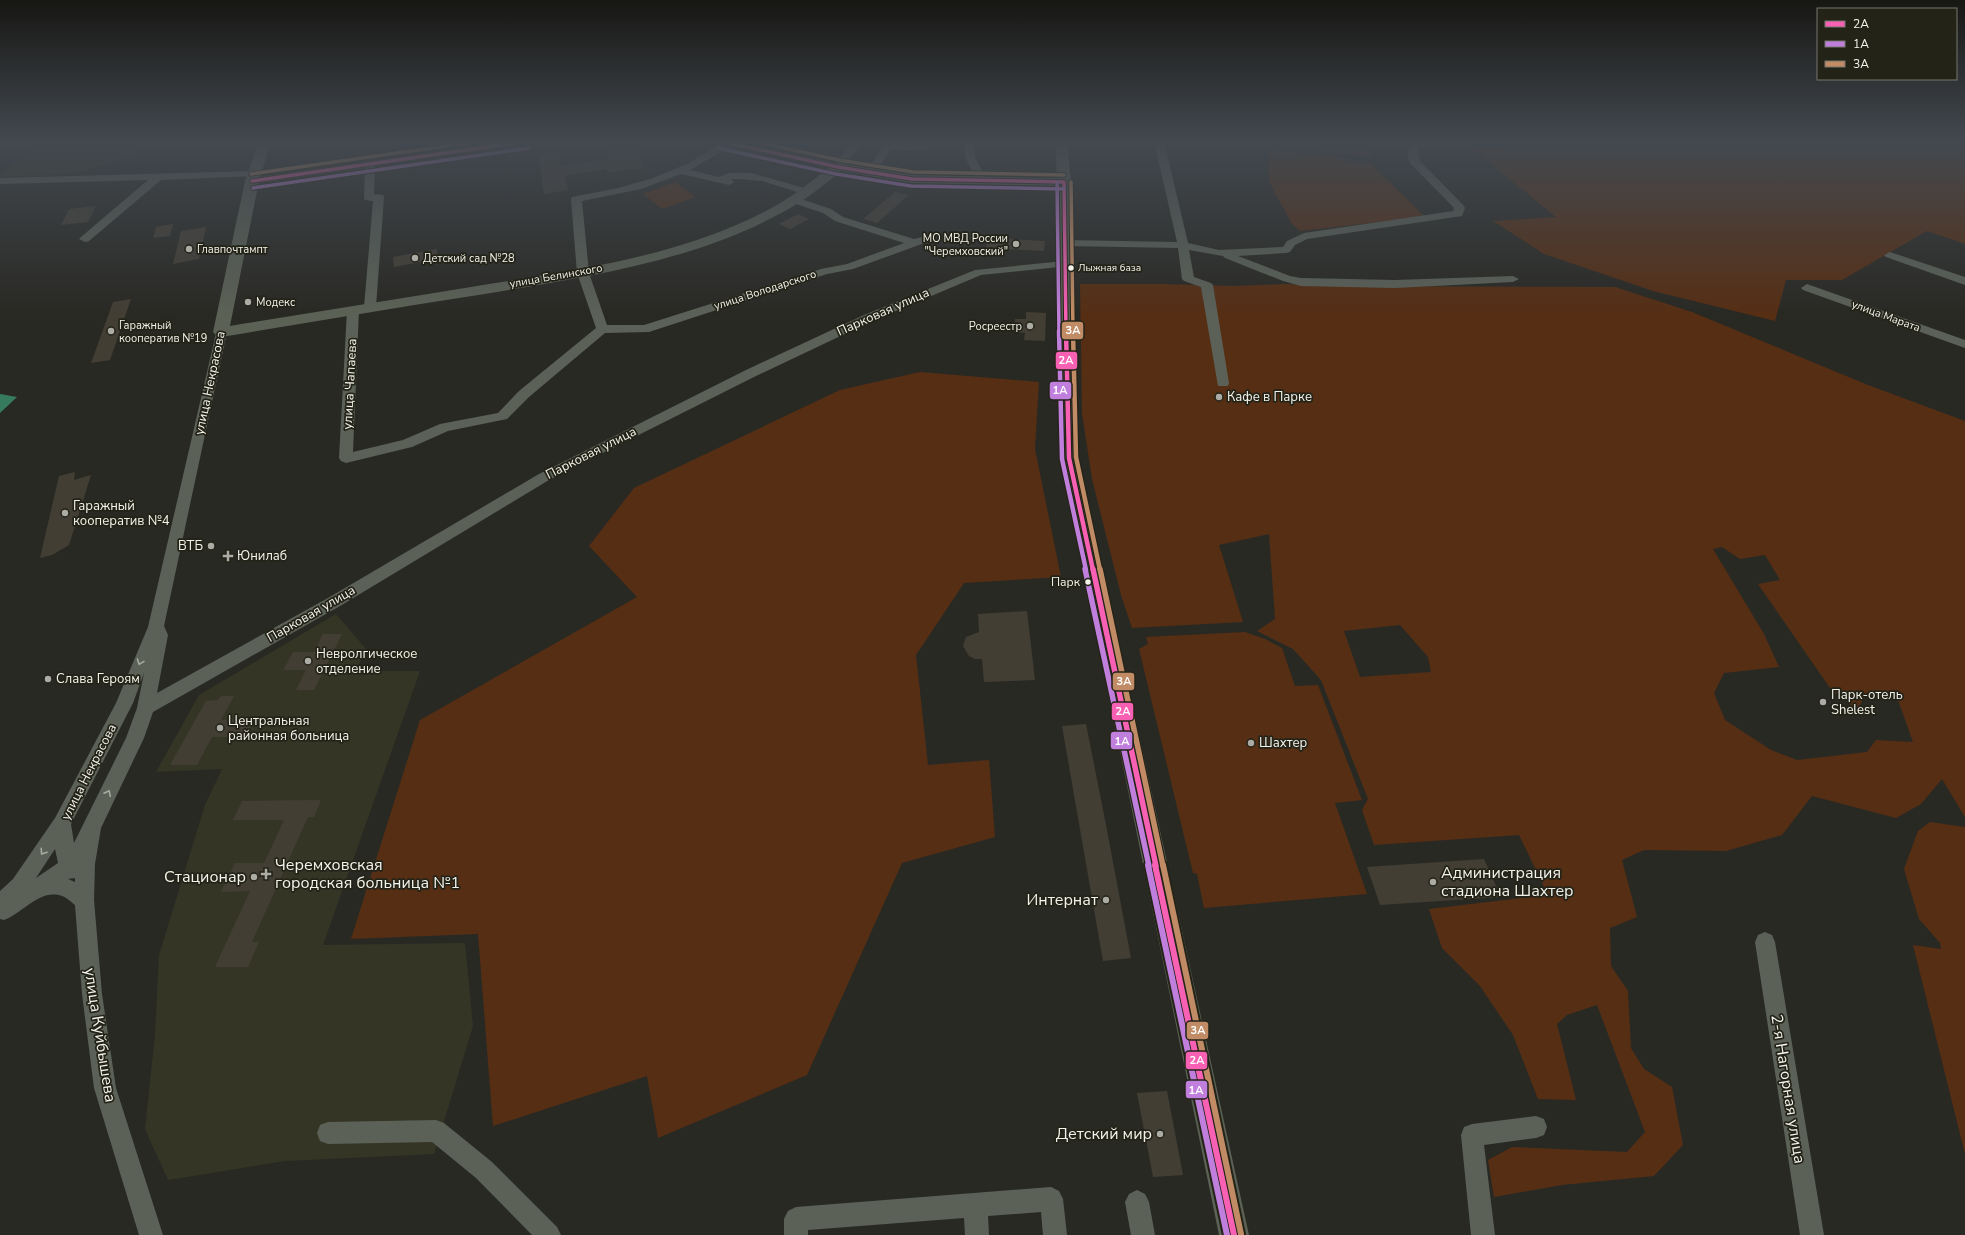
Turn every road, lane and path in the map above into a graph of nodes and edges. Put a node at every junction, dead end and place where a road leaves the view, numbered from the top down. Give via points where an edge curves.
1 (132, 199) edge
2 (249, 199) edge
3 (379, 199) edge
4 (578, 199) edge
5 (1064, 199) edge
6 (1172, 199) edge
7 (1451, 199) edge
8 (794, 200) joint
9 (85, 239) dead end
10 (926, 239) dead end
11 (914, 243) junction
12 (1183, 246) junction
13 (1219, 252) junction
14 (1065, 253) junction
15 (1890, 255) dead end
16 (583, 273) junction
17 (1513, 279) dead end
18 (1965, 280) edge
19 (1807, 288) dead end
20 (370, 307) junction
21 (353, 310) junction
22 (602, 329) junction
23 (221, 332) junction
24 (1965, 344) edge
25 (1223, 383) dead end
26 (156, 626) junction
27 (146, 708) junction
28 (62, 824) junction
29 (92, 829) junction
30 (69, 866) junction
31 (44, 884) junction
32 (84, 900) junction
33 (5, 901) edge
34 (0, 914) edge
35 (1765, 942) dead end
36 (1536, 1128) dead end
37 (328, 1133) dead end
38 (1137, 1202) dead end
39 (975, 1206) junction
40 (152, 1235) edge
41 (549, 1235) edge
42 (796, 1235) edge
43 (977, 1235) edge
44 (1055, 1235) edge
45 (1143, 1235) edge
46 (1234, 1235) edge
47 (1483, 1235) edge
48 (1812, 1235) edge

1 - 9 street
2 - 23 main road, улица Некрасова
3 - 20 street
4 - 16 street via 576,199
5 - 14 main road
6 - 12 street
7 - 13 street via 1460,208 1458,214 1304,236 1291,243 1286,250
8 - 11 street via 827,211 839,219
8 - 16 main road, улица Белинского via 712,239 631,263
10 - 11 street, улица Володарского
11 - 22 street, улица Володарского via 849,267 825,271 645,329
12 - 13 street, Парковая улица
12 - 14 street, Парковая улица
12 - 25 street via 1188,279 1207,285
13 - 17 street via 1301,282 1395,284
14 - 27 street, Парковая улица via 978,272 868,318 751,373 544,477 334,602
14 - 46 main road via 1069,458
15 - 18 street
16 - 20 main road, улица Белинского
16 - 22 street
19 - 24 street, улица Марата
20 - 21 main road, улица Белинского
21 - 22 street, улица Чапаева via 346,458 407,444 446,427 502,416 524,394
21 - 23 main road, улица Белинского
23 - 26 street, улица Некрасова
26 - 27 street, улица Некрасова via 160,635
26 -> 28 street, улица Некрасова via 124,703
29 -> 27 street, улица Некрасова via 135,738
28 - 30 street
28 -> 33 street, улица Некрасова via 26,877
29 - 30 street
29 - 32 street, улица Куйбышева via 85,864
30 - 31 street
30 - 32 street
31 - 32 street via 66,887
31 - 33 street via 30,886
31 - 34 street
32 - 40 street, улица Куйбышева via 92,994 105,1088
35 - 48 street, 2-я Нагорная улица
36 - 47 street via 1472,1135
37 - 41 street via 436,1131 484,1170
38 - 45 street
39 - 42 street via 796,1219
39 - 43 street
39 - 44 street via 1052,1199

